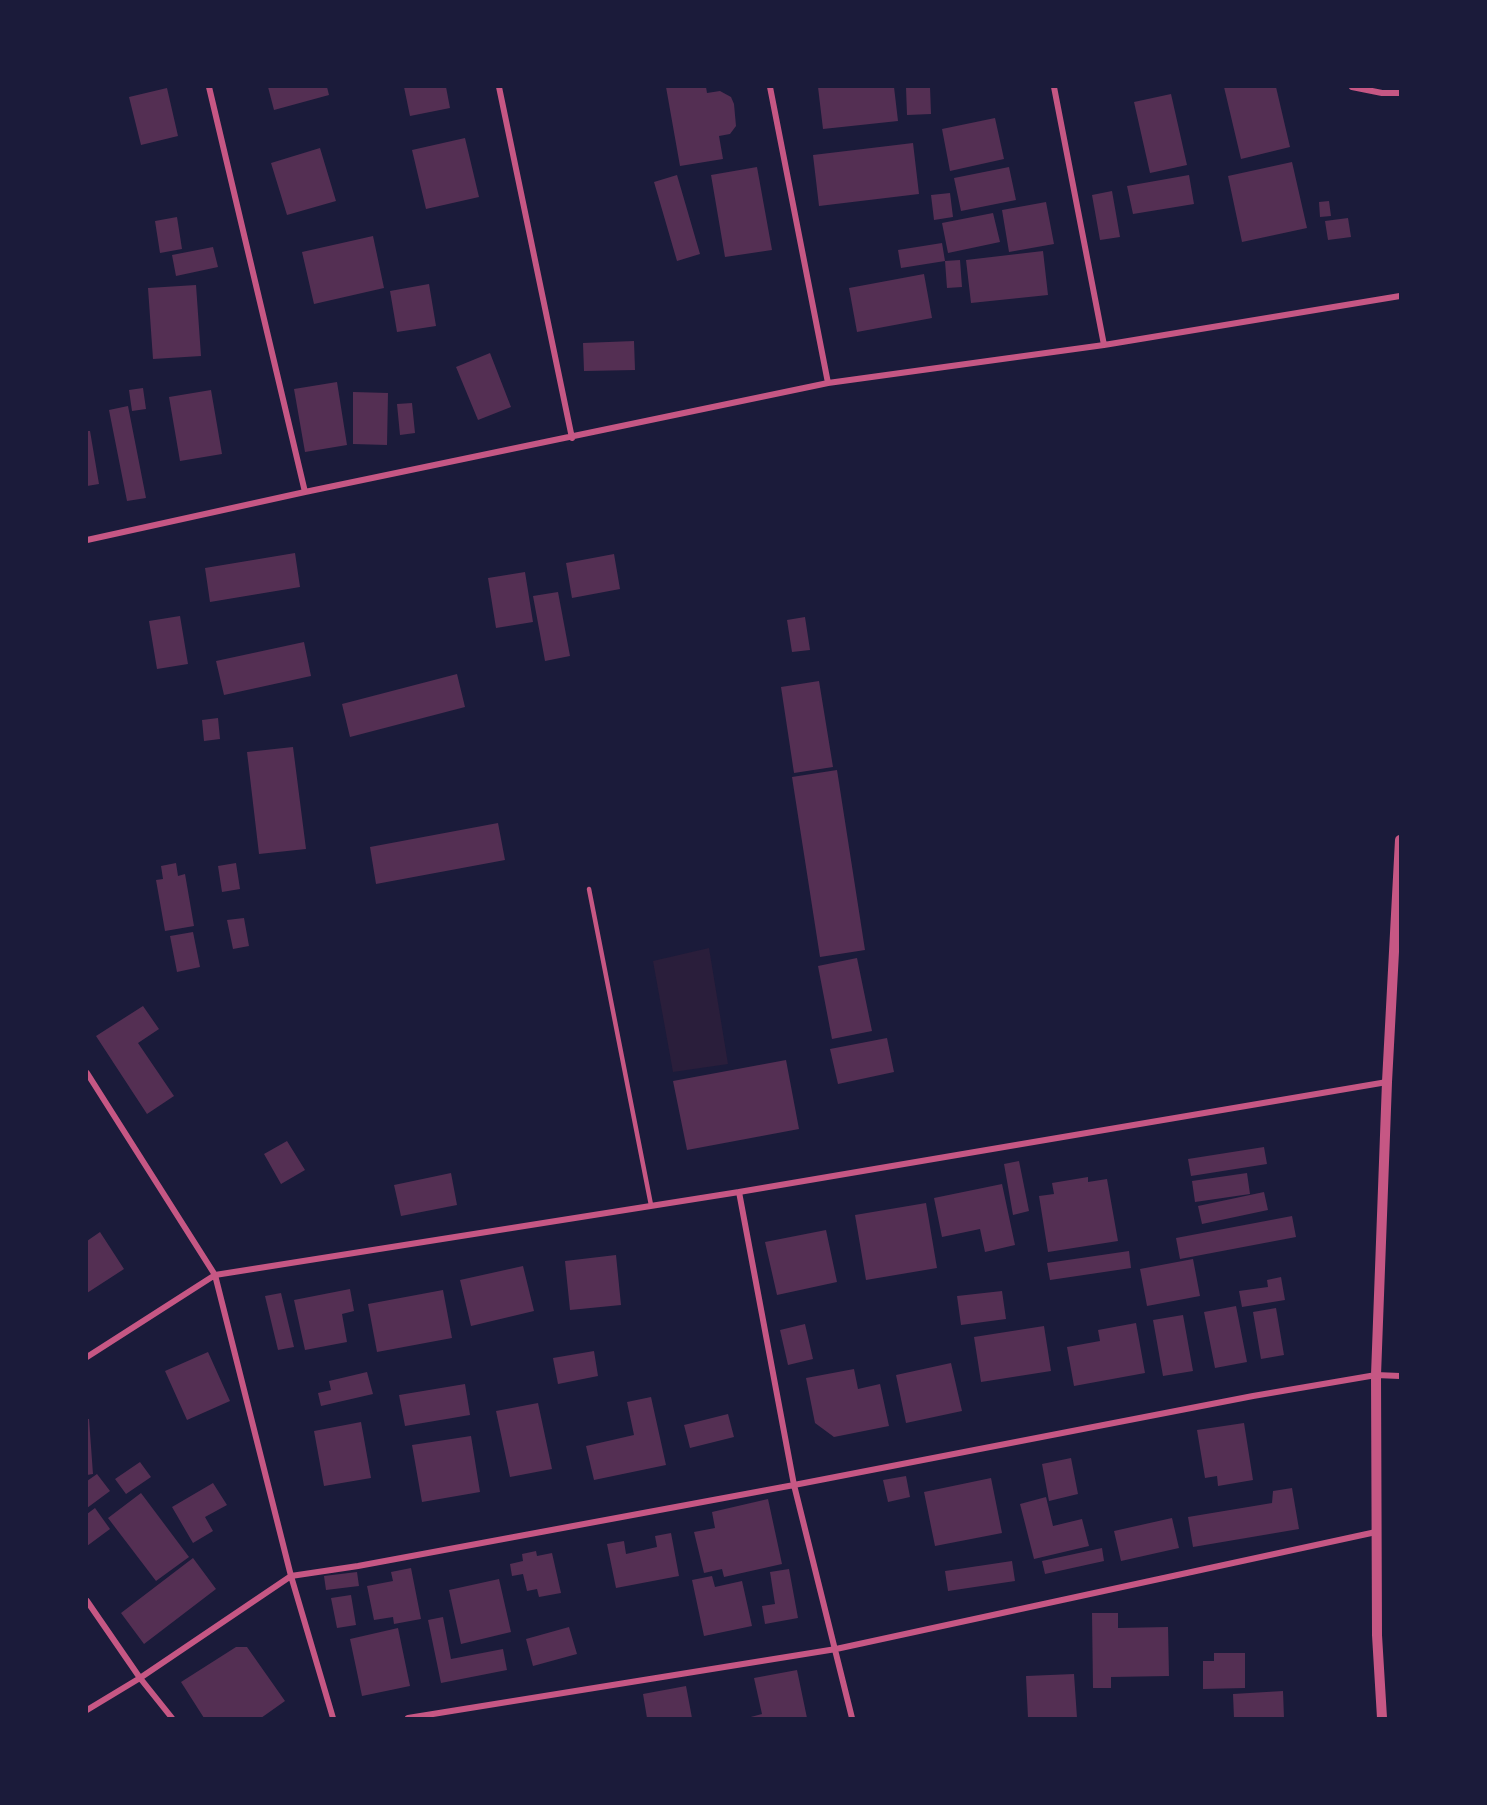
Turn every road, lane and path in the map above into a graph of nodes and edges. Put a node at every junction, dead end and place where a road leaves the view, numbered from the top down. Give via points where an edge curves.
1 (209, 87) edge
2 (499, 87) edge
3 (770, 87) edge
4 (1054, 87) edge
5 (1352, 87) edge
6 (1400, 93) edge
7 (1400, 296) edge
8 (1104, 345) junction
9 (828, 383) junction
10 (572, 438) junction
11 (305, 492) junction
12 (87, 540) edge
13 (1400, 840) edge
14 (589, 890) dead end
15 (1395, 1046) edge
16 (87, 1073) edge
17 (1387, 1082) junction
18 (739, 1192) junction
19 (651, 1205) junction
20 (215, 1275) junction
21 (87, 1357) edge
22 (1377, 1375) junction
23 (1400, 1376) edge
24 (794, 1485) junction
25 (1376, 1532) junction
26 (291, 1576) junction
27 (87, 1600) edge
28 (836, 1649) junction
29 (141, 1678) junction
30 (87, 1710) edge
31 (172, 1718) edge
32 (333, 1718) edge
33 (408, 1718) edge
34 (852, 1718) edge
35 (1383, 1718) edge

1 - 11 street
2 - 10 street
3 - 9 street
4 - 8 street
5 - 6 street
7 - 8 street
8 - 9 street
9 - 10 street
10 - 11 street
11 - 12 street
13 - 15 street
14 - 19 lane
15 - 17 street
16 - 20 street
17 - 18 street
17 - 22 street
18 - 19 street
18 - 24 street
19 - 20 street
20 - 21 street
20 - 26 street
22 - 23 street
22 - 24 street
22 - 25 street
24 - 26 street
24 - 28 street
25 - 28 street
25 - 35 street
26 - 29 street
26 - 32 street
27 - 29 street
28 - 33 street
28 - 34 street
29 - 30 street
29 - 31 street

